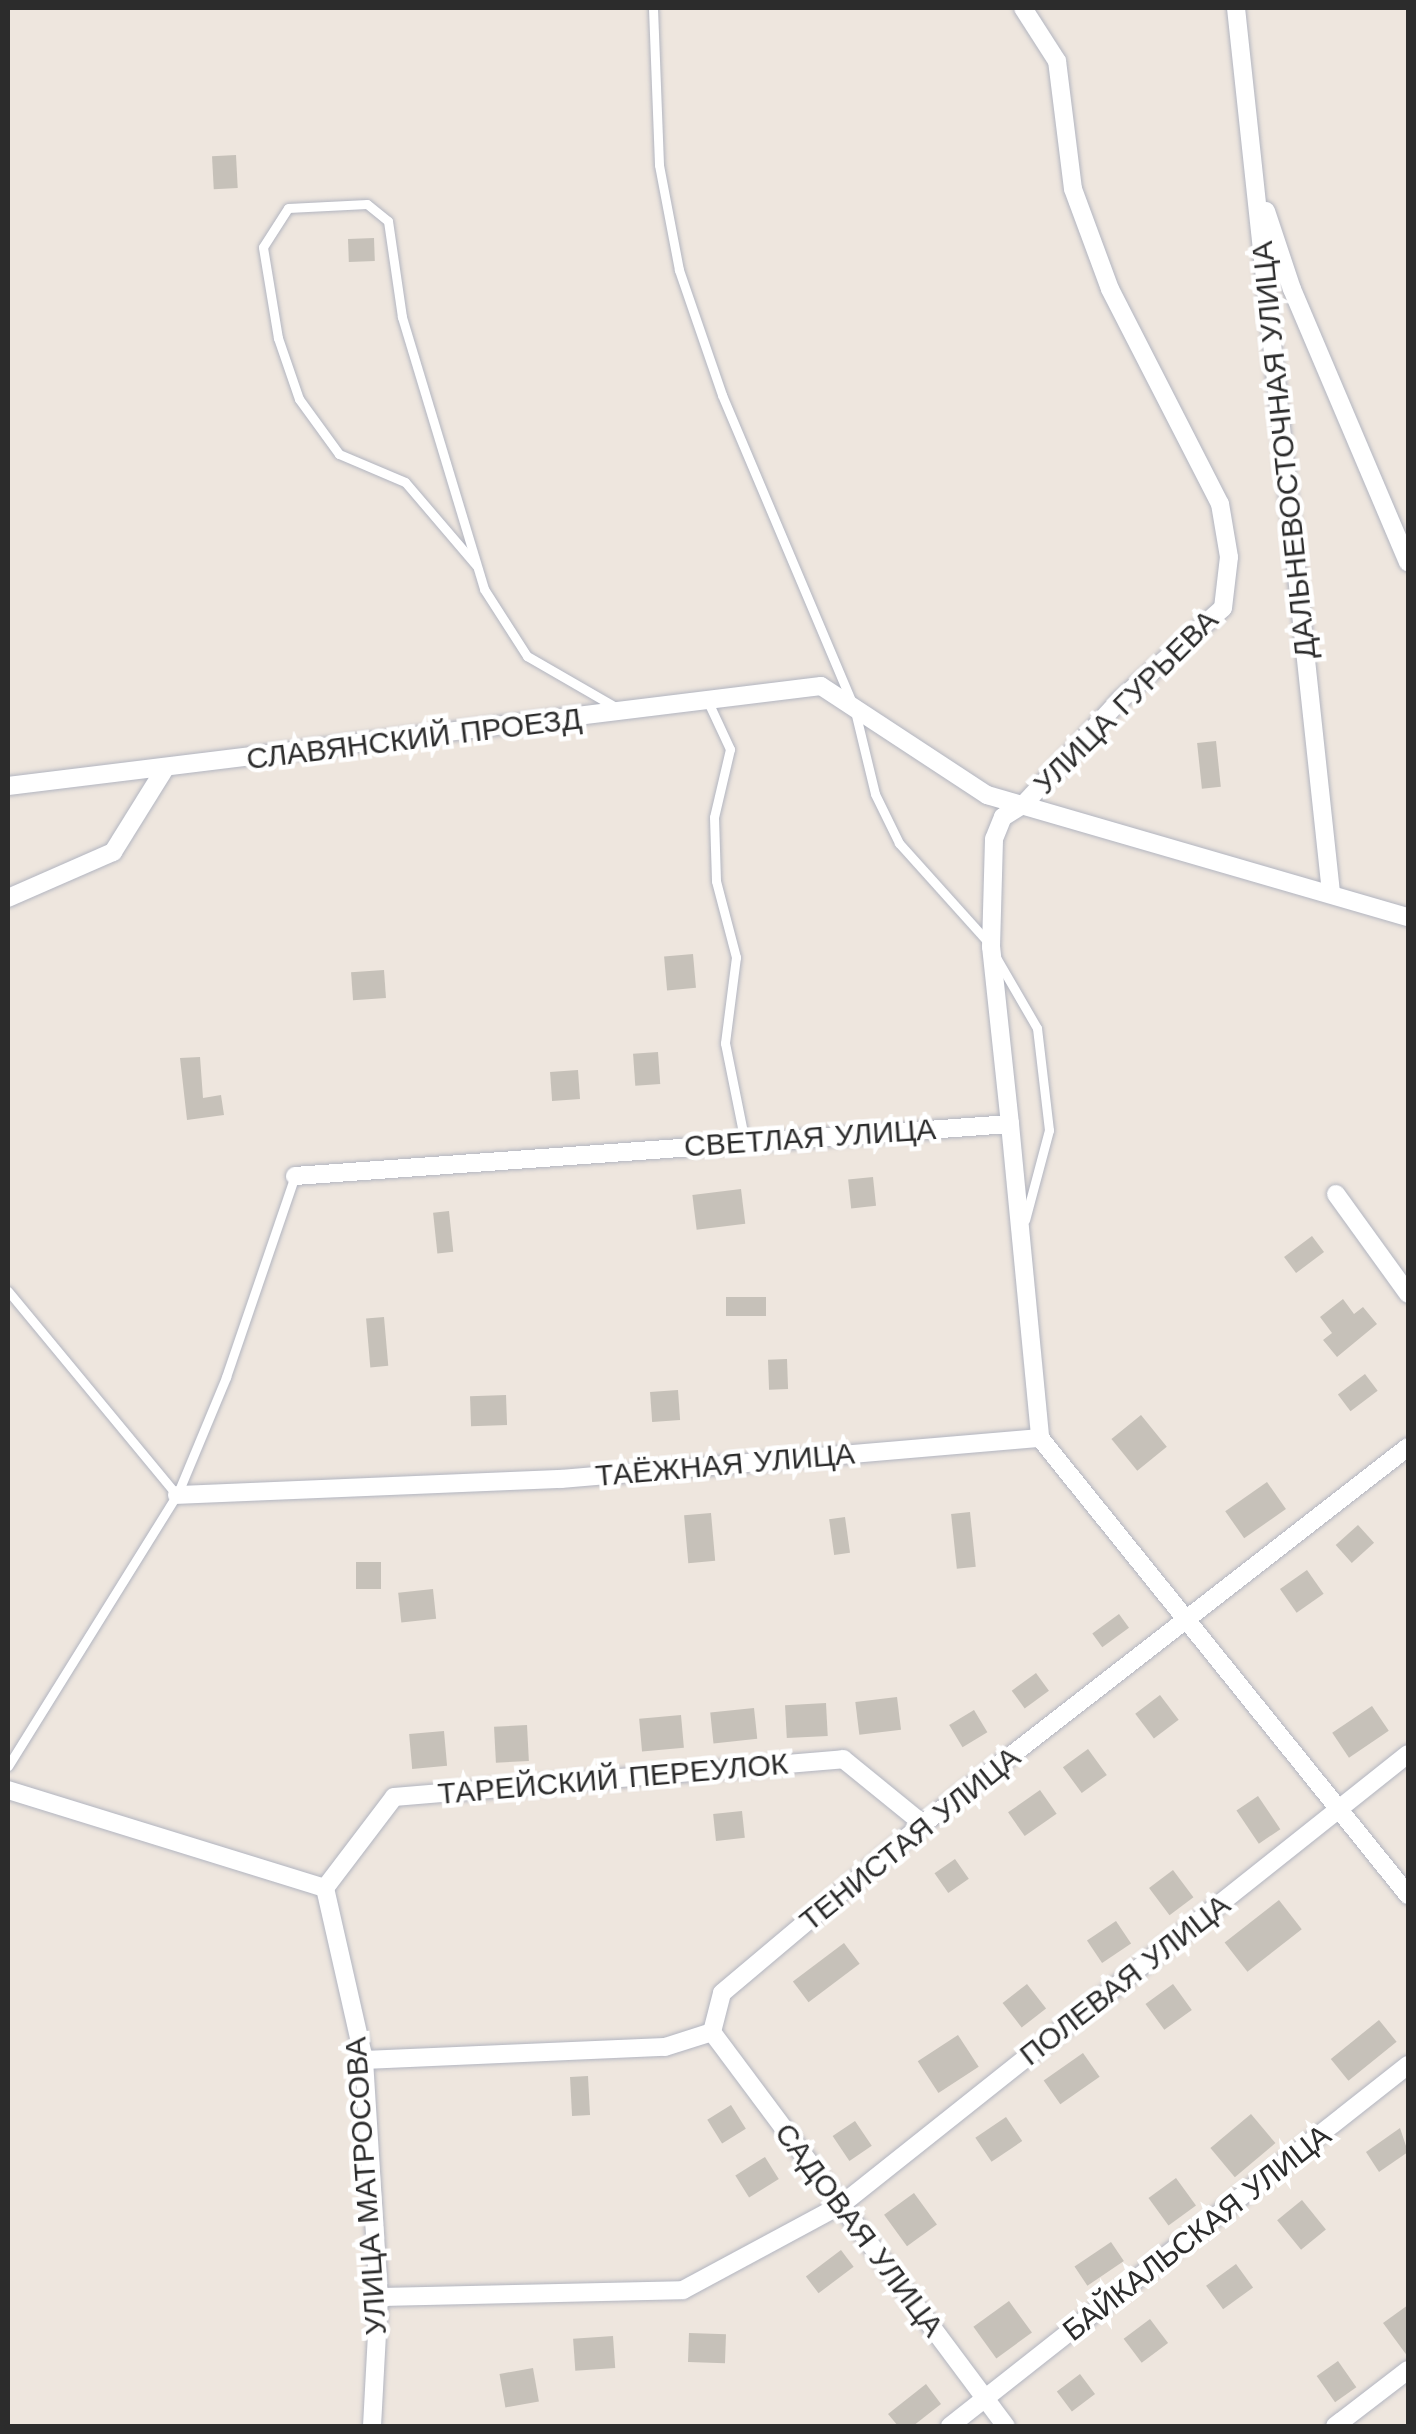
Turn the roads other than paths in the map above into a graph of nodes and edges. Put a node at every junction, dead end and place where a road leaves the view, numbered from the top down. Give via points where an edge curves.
1 (654, 8) edge
2 (1024, 8) edge
3 (1236, 8) edge
4 (1254, 175) junction
5 (1408, 562) edge
6 (476, 566) junction
7 (709, 704) junction
8 (854, 707) junction
9 (624, 712) junction
10 (164, 770) junction
11 (8, 786) edge
12 (1024, 804) junction
13 (1331, 893) junction
14 (8, 898) edge
15 (1408, 917) edge
16 (990, 947) junction
17 (1010, 1124) junction
18 (745, 1142) junction
19 (295, 1176) joint
20 (1336, 1194) dead end
21 (1017, 1248) junction
22 (8, 1291) edge
23 (1408, 1294) edge
24 (1040, 1438) junction
25 (1408, 1447) edge
26 (177, 1495) junction
27 (1190, 1618) junction
28 (1408, 1754) edge
29 (8, 1766) edge
30 (8, 1790) edge
31 (1342, 1808) junction
32 (923, 1824) junction
33 (326, 1888) junction
34 (1408, 1895) edge
35 (712, 2032) junction
36 (364, 2060) junction
37 (1408, 2065) edge
38 (841, 2205) junction
39 (380, 2297) junction
40 (1408, 2370) edge
41 (985, 2400) junction
42 (372, 2426) edge
43 (950, 2426) edge
44 (1006, 2426) edge
45 (1335, 2426) edge

1 - 8 lane via 659,165 678,270 722,395
2 - 12 street, УЛИЦА ГУРЬЕВА via 1058,61 1074,189 1110,289 1220,504 1228,557 1223,608 1120,700
3 - 4 street, ДАЛЬНЕВОСТОЧНАЯ УЛИЦА
4 - 5 street via 1292,289
4 - 13 street, ДАЛЬНЕВОСТОЧНАЯ УЛИЦА
6 - 6 lane via 402,317 388,221 366,204 288,208 263,247 278,338 299,399 340,454 405,482
6 - 9 lane via 527,656
7 - 8 street, СЛАВЯНСКИЙ ПРОЕЗД via 820,686
7 - 9 street, СЛАВЯНСКИЙ ПРОЕЗД
7 - 18 lane via 730,750 714,816 716,881 736,958 725,1043
8 - 12 street via 987,795
8 - 16 lane via 875,794 899,843
9 - 10 street, СЛАВЯНСКИЙ ПРОЕЗД
10 - 11 street, СЛАВЯНСКИЙ ПРОЕЗД
10 - 14 street via 113,852
12 - 13 street
12 - 16 street, УЛИЦА ГУРЬЕВА via 1003,816 994,839
13 - 15 street
16 - 17 street, УЛИЦА ГУРЬЕВА
16 - 21 lane via 1036,1028 1049,1130
17 - 18 street, СВЕТЛАЯ УЛИЦА
17 - 21 street
18 - 19 street, СВЕТЛАЯ УЛИЦА
19 - 26 lane via 226,1377
20 - 23 street
21 - 24 street
22 - 26 lane
24 - 26 street, ТАЁЖНАЯ УЛИЦА via 561,1479
24 - 27 street
25 - 27 street, ТЕНИСТАЯ УЛИЦА
26 - 29 lane
27 - 31 street
27 - 32 street, ТЕНИСТАЯ УЛИЦА
28 - 31 street, ПОЛЕВАЯ УЛИЦА
30 - 33 street
31 - 34 street
31 - 38 street, ПОЛЕВАЯ УЛИЦА
32 - 33 street, ТАРЕЙСКИЙ ПЕРЕУЛОК via 844,1759 394,1797
32 - 35 street, ТЕНИСТАЯ УЛИЦА via 722,1993
33 - 36 street, УЛИЦА МАТРОСОВА
35 - 36 street via 665,2047
35 - 38 street, САДОВАЯ УЛИЦА
36 - 39 street, УЛИЦА МАТРОСОВА
37 - 41 street, БАЙКАЛЬСКАЯ УЛИЦА
38 - 39 street, ПОЛЕВАЯ УЛИЦА via 683,2290
38 - 41 street, САДОВАЯ УЛИЦА
39 - 42 street, УЛИЦА МАТРОСОВА
40 - 45 street
41 - 43 street, БАЙКАЛЬСКАЯ УЛИЦА
41 - 44 street, САДОВАЯ УЛИЦА

